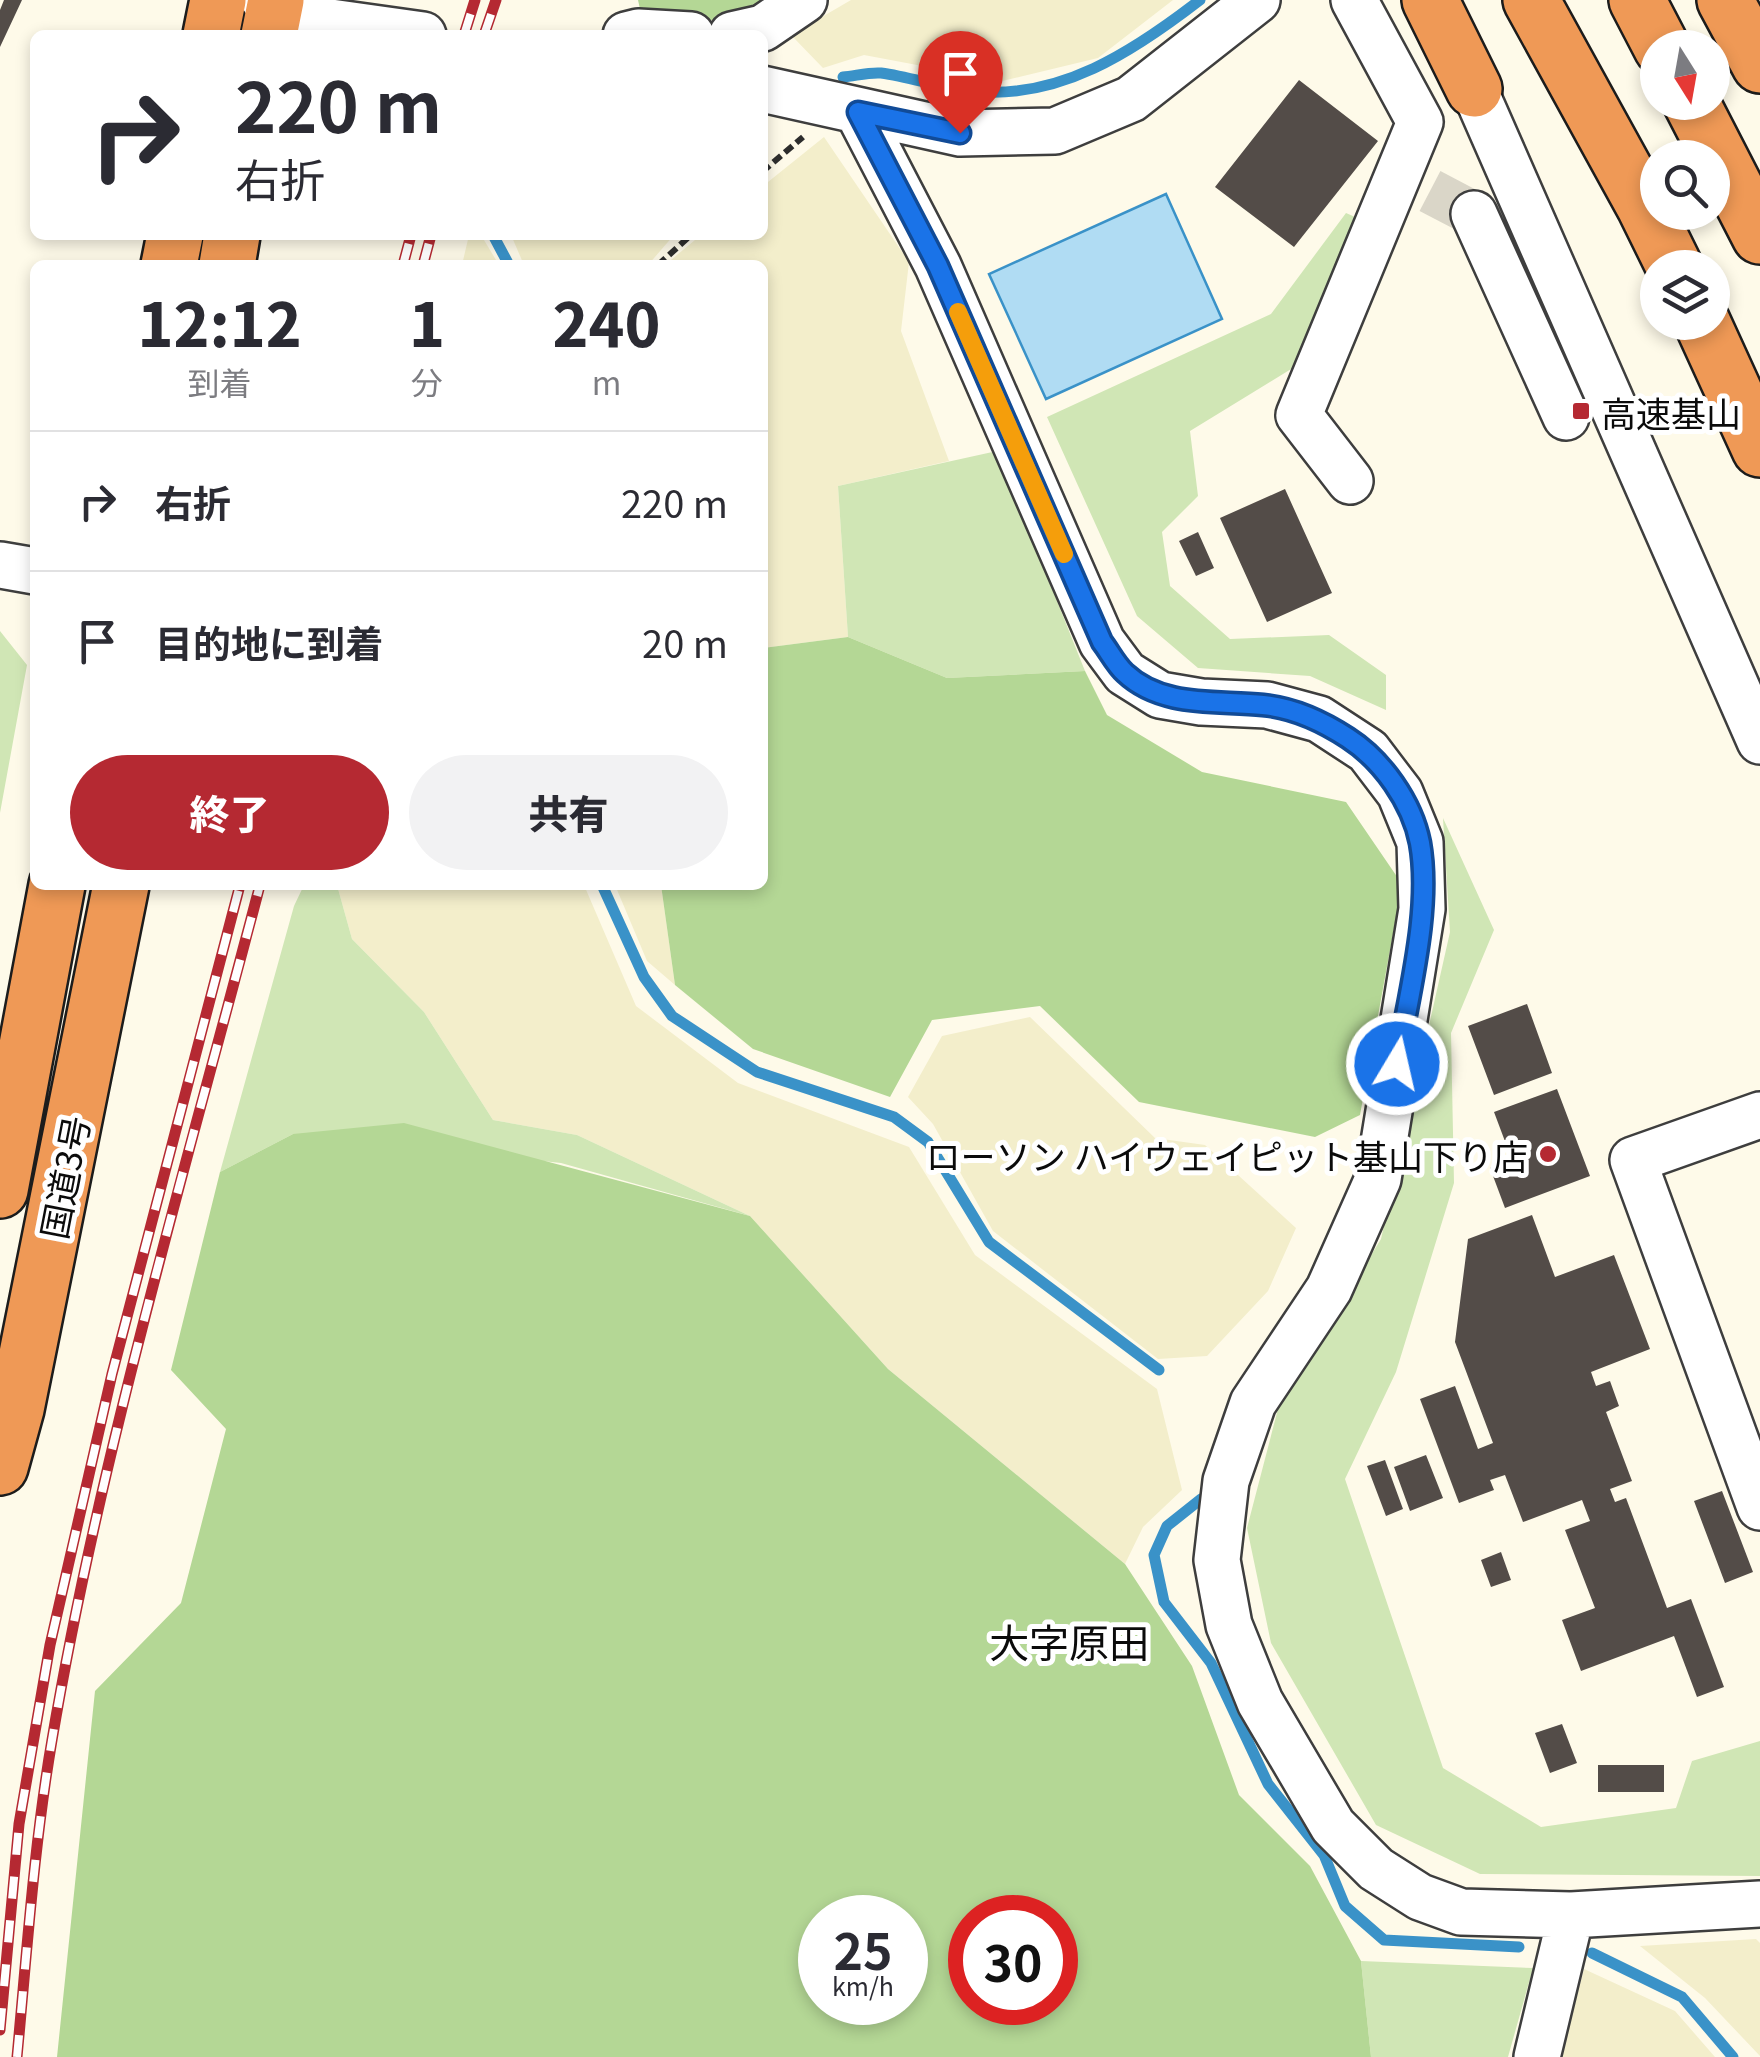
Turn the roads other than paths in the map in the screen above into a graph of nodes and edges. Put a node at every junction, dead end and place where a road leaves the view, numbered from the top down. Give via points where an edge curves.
1 (218, 0) edge
2 (804, 0) edge
3 (1257, 0) edge
4 (1354, 0) edge
5 (1430, 0) edge
6 (1531, 0) edge
7 (1637, 0) edge
8 (1725, 0) edge
9 (271, 9) edge
10 (212, 30) edge
11 (390, 30) edge
12 (754, 30) edge
13 (1653, 30) edge
14 (1760, 66) edge
15 (1474, 89) joint
16 (768, 90) edge
17 (858, 112) junction
18 (1700, 120) edge
19 (1474, 214) tunnel mouth
20 (1760, 236) edge
21 (1666, 250) edge
22 (1710, 340) edge
23 (1566, 417) dead end
24 (1760, 449) edge
25 (1350, 480) dead end
26 (0, 565) edge
27 (30, 570) edge
28 (1760, 741) edge
29 (56, 890) edge
30 (119, 890) edge
31 (1760, 1115) edge
32 (0, 1190) edge
33 (0, 1467) edge
34 (1760, 1507) edge
35 (1760, 1904) edge
36 (1571, 1915) junction
37 (1537, 2057) edge

1 - 10 highway
2 - 12 street
3 - 17 street via 1131,100 1055,131 960,133
4 - 25 street via 1420,122 1415,183 1300,415
5 - 15 highway
6 - 21 highway
7 - 13 highway
8 - 14 highway
9 - 11 street
15 - 28 street
16 - 17 street
17 - 36 street via 938,266 1102,642 1124,673 1160,695 1268,705 1319,719 1368,750 1400,792 1420,842 1422,909 1378,1179 1329,1290 1253,1403 1226,1481 1217,1560 1228,1626 1260,1702 1332,1826 1376,1869 1420,1897 1461,1912
18 - 20 highway
19 - 23 street
22 - 24 highway
26 - 27 street
29 - 32 highway, 国道3号
30 - 33 highway, 国道3号
31 - 34 street via 1633,1160
35 - 36 street
36 - 37 street

